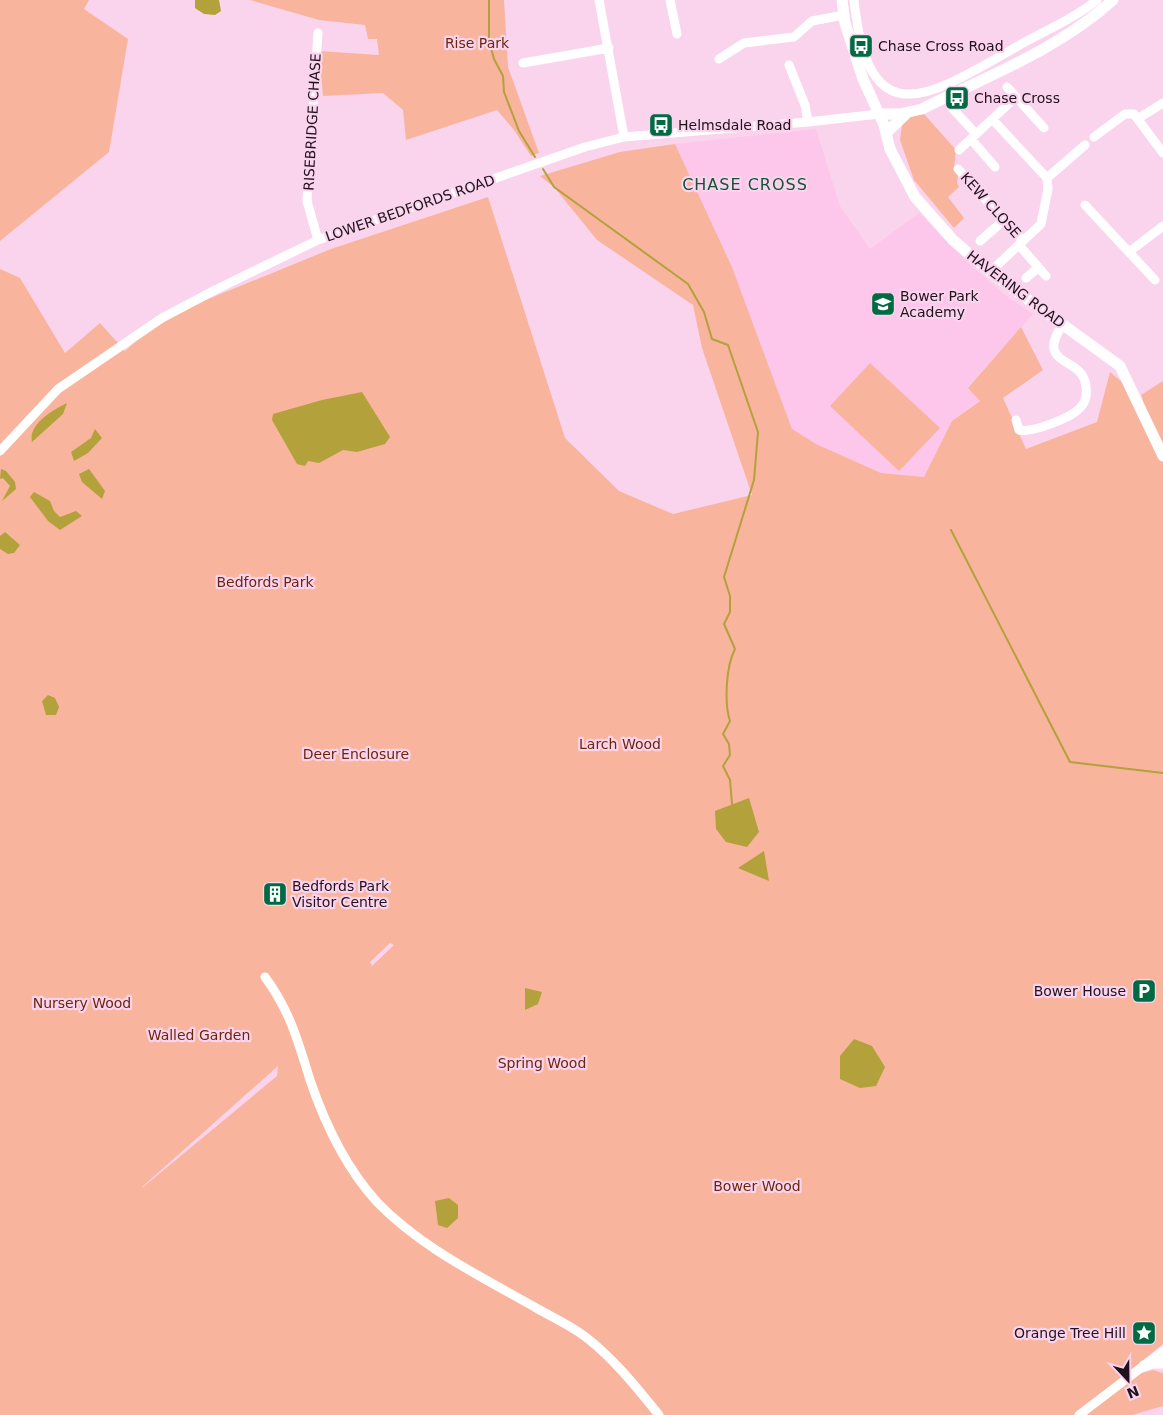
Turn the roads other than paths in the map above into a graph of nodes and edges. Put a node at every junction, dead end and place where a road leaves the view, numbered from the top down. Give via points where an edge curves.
1 (599, 0) edge
2 (670, 0) edge
3 (842, 0) edge
4 (854, 0) edge
5 (1096, 0) edge
6 (1113, 0) edge
7 (844, 15) junction
8 (1056, 25) junction
9 (318, 33) dead end
10 (677, 34) dead end
11 (1062, 37) junction
12 (609, 48) junction
13 (723, 54) dead end
14 (523, 63) dead end
15 (789, 65) dead end
16 (1007, 87) dead end
17 (1016, 97) junction
18 (1163, 103) edge
19 (952, 108) dead end
20 (879, 114) junction
21 (906, 114) junction
22 (1139, 118) junction
23 (992, 119) junction
24 (808, 122) junction
25 (1044, 128) dead end
26 (886, 133) junction
27 (624, 137) junction
28 (974, 137) junction
29 (1094, 137) dead end
30 (1085, 145) dead end
31 (959, 150) dead end
32 (1163, 153) edge
33 (995, 166) dead end
34 (958, 169) dead end
35 (1047, 178) junction
36 (1085, 205) dead end
37 (1004, 220) junction
38 (1163, 226) edge
39 (318, 240) junction
40 (980, 241) dead end
41 (1021, 243) junction
42 (1129, 252) junction
43 (1038, 268) junction
44 (990, 272) junction
45 (1046, 276) dead end
46 (1026, 278) dead end
47 (1155, 280) dead end
48 (1063, 324) junction
49 (1016, 420) dead end
50 (0, 451) edge
51 (1163, 456) edge
52 (265, 977) dead end
53 (1163, 1351) edge
54 (1163, 1363) edge
55 (1144, 1366) junction
56 (659, 1415) edge
57 (1079, 1415) edge

1 - 12 street
2 - 10 street
3 - 7 main road, HAVERING ROAD
4 - 8 street via 861,39 874,76 886,88 904,95 928,92 971,73
5 - 8 street
6 - 11 main road via 1093,18
7 - 13 street via 812,21 794,38 752,39
7 - 20 main road, HAVERING ROAD via 863,79
8 - 11 street
9 - 39 street, RISEBRIDGE CHASE via 307,201
11 - 21 main road via 922,110
12 - 14 street
12 - 27 street
15 - 24 street via 805,105
16 - 17 street
17 - 23 street
17 - 25 street
18 - 22 street
19 - 28 street
20 - 21 main road
20 - 24 street, LOWER BEDFORDS ROAD
20 - 26 main road, HAVERING ROAD
21 - 26 main road
22 - 29 street via 1125,114
22 - 32 street
23 - 28 street
23 - 35 street
24 - 27 street, LOWER BEDFORDS ROAD
26 - 44 main road, HAVERING ROAD via 900,173 915,197 953,240
27 - 39 street, LOWER BEDFORDS ROAD via 585,147
28 - 31 street
28 - 33 street
30 - 35 street
34 - 37 street, KEW CLOSE
35 - 41 street via 1041,224
36 - 42 street
37 - 40 street
37 - 41 street, KEW CLOSE
38 - 42 street
39 - 50 street, LOWER BEDFORDS ROAD via 162,318 58,389
41 - 43 street, KEW CLOSE
41 - 44 street
42 - 47 street
43 - 45 street, KEW CLOSE
43 - 46 street
44 - 48 main road, HAVERING ROAD
48 - 49 street via 1054,350 1082,374 1087,392 1082,406 1028,432 1020,430
48 - 51 main road, HAVERING ROAD via 1120,366
52 - 56 street via 278,995 298,1038 311,1081 349,1167 377,1201 451,1259 587,1338 632,1381
53 - 55 street
54 - 55 main road
55 - 57 street

